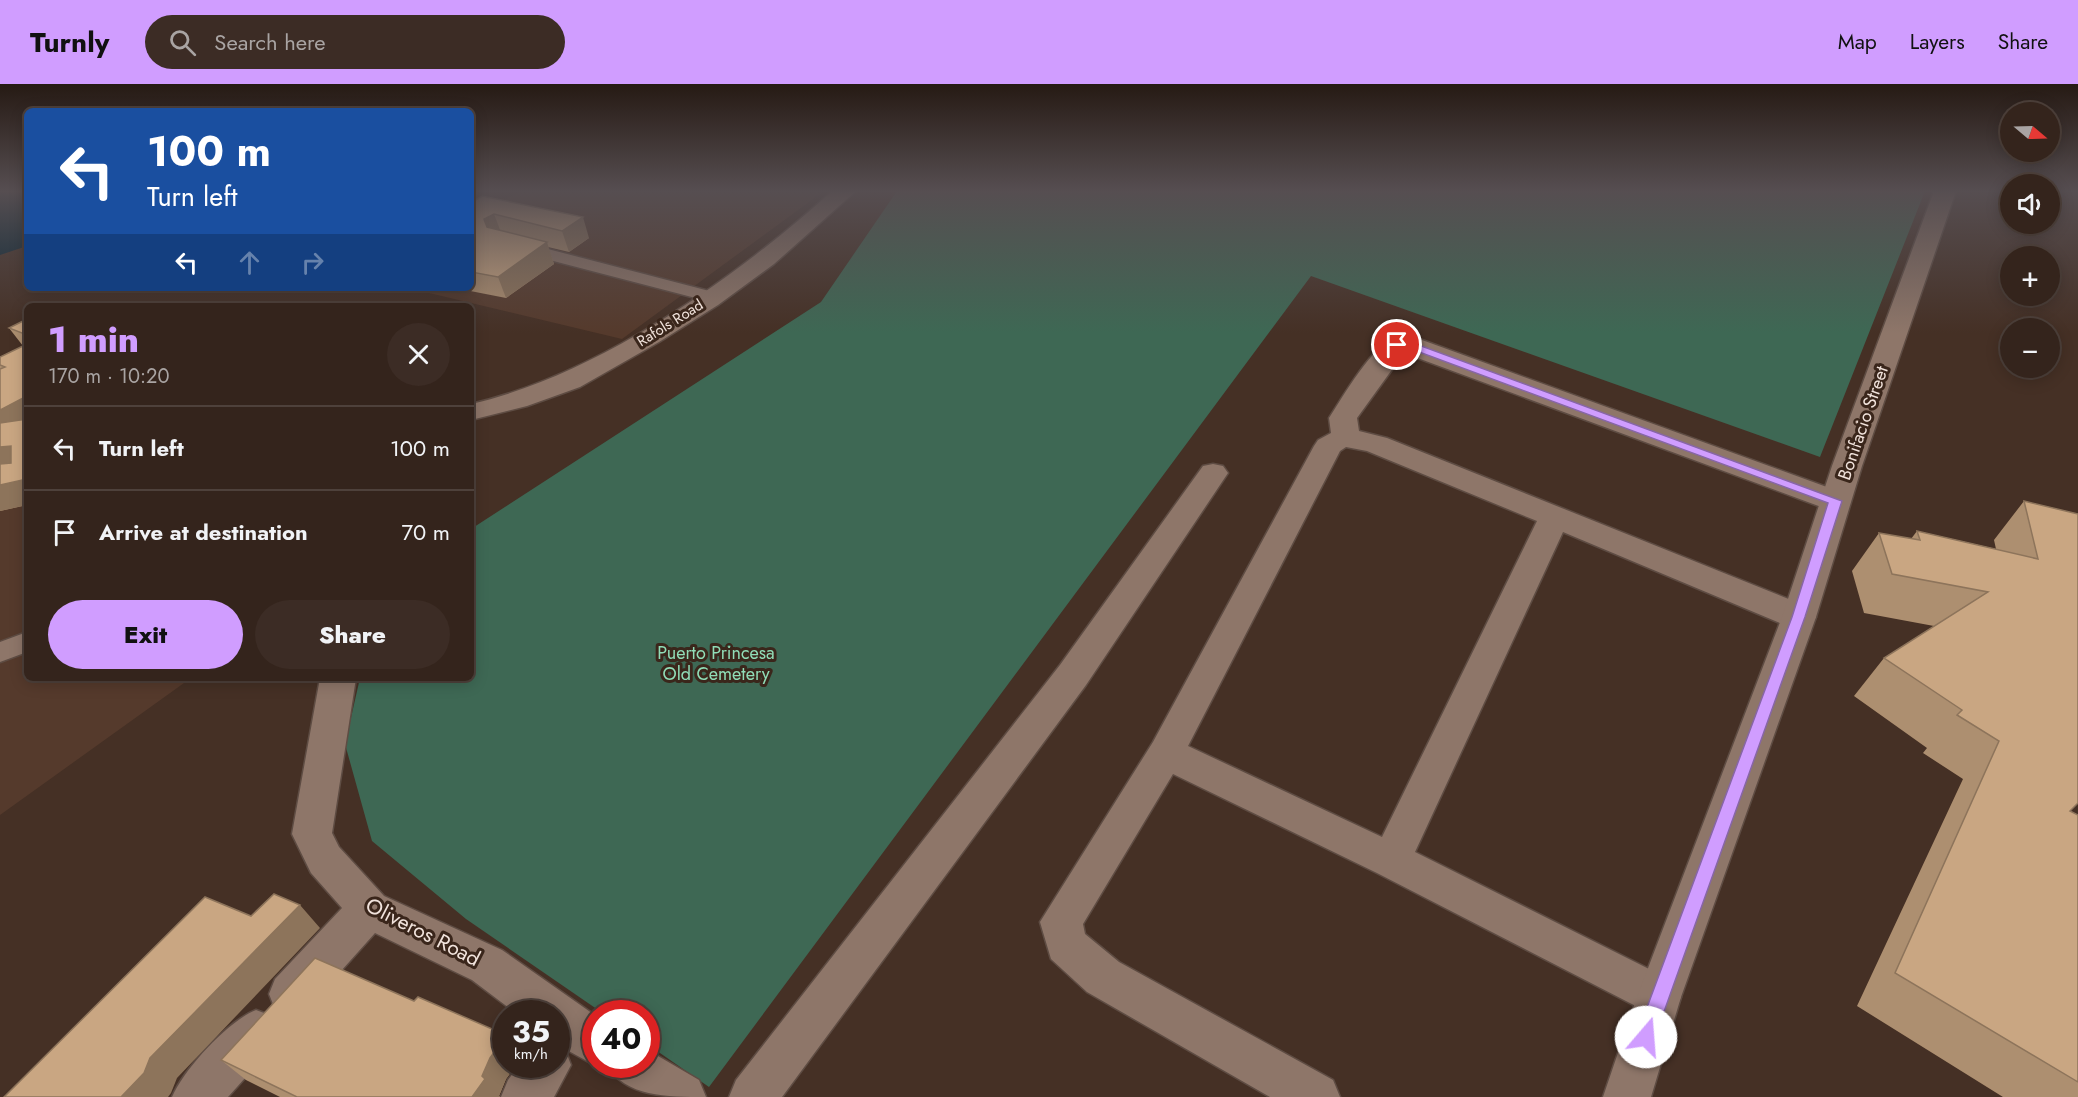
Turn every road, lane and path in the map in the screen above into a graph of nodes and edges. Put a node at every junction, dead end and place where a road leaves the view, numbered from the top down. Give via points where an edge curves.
1 (793, 238) edge
2 (1928, 238) edge
3 (501, 242) edge
4 (711, 297) junction
5 (474, 411) edge
6 (1346, 437) junction
7 (1214, 473) dead end
8 (1835, 501) junction
9 (1554, 517) junction
10 (1798, 617) junction
11 (24, 642) edge
12 (0, 653) edge
13 (338, 681) edge
14 (1166, 753) junction
15 (1391, 860) junction
16 (369, 909) junction
17 (1659, 997) junction
18 (524, 1000) edge
19 (537, 1078) edge
20 (651, 1078) edge
21 (196, 1097) edge
22 (525, 1097) edge
23 (682, 1097) edge
24 (753, 1097) edge
25 (1316, 1097) edge
26 (1627, 1097) edge

1 - 4 street, Rafols Road
2 - 8 street, Bonifacio Street
3 - 4 lane
4 - 5 street, Rafols Road via 659,332 566,384 516,402
6 - 8 street via 1343,418 1384,359 1397,345 1413,346
6 - 9 street via 1377,444
6 - 14 street via 1335,440 1323,453
7 - 24 street via 1073,675
8 - 10 street, Bonifacio Street
9 - 10 street
9 - 15 street
10 - 17 street, Bonifacio Street
11 - 12 lane
13 - 16 street, Oliveros Road via 312,834 325,860
14 - 15 street
14 - 25 street via 1061,922 1066,945 1103,977
15 - 17 street
16 - 18 street, Oliveros Road via 487,965
16 - 21 street
17 - 26 street, Bonifacio Street
19 - 22 street
20 - 23 street

